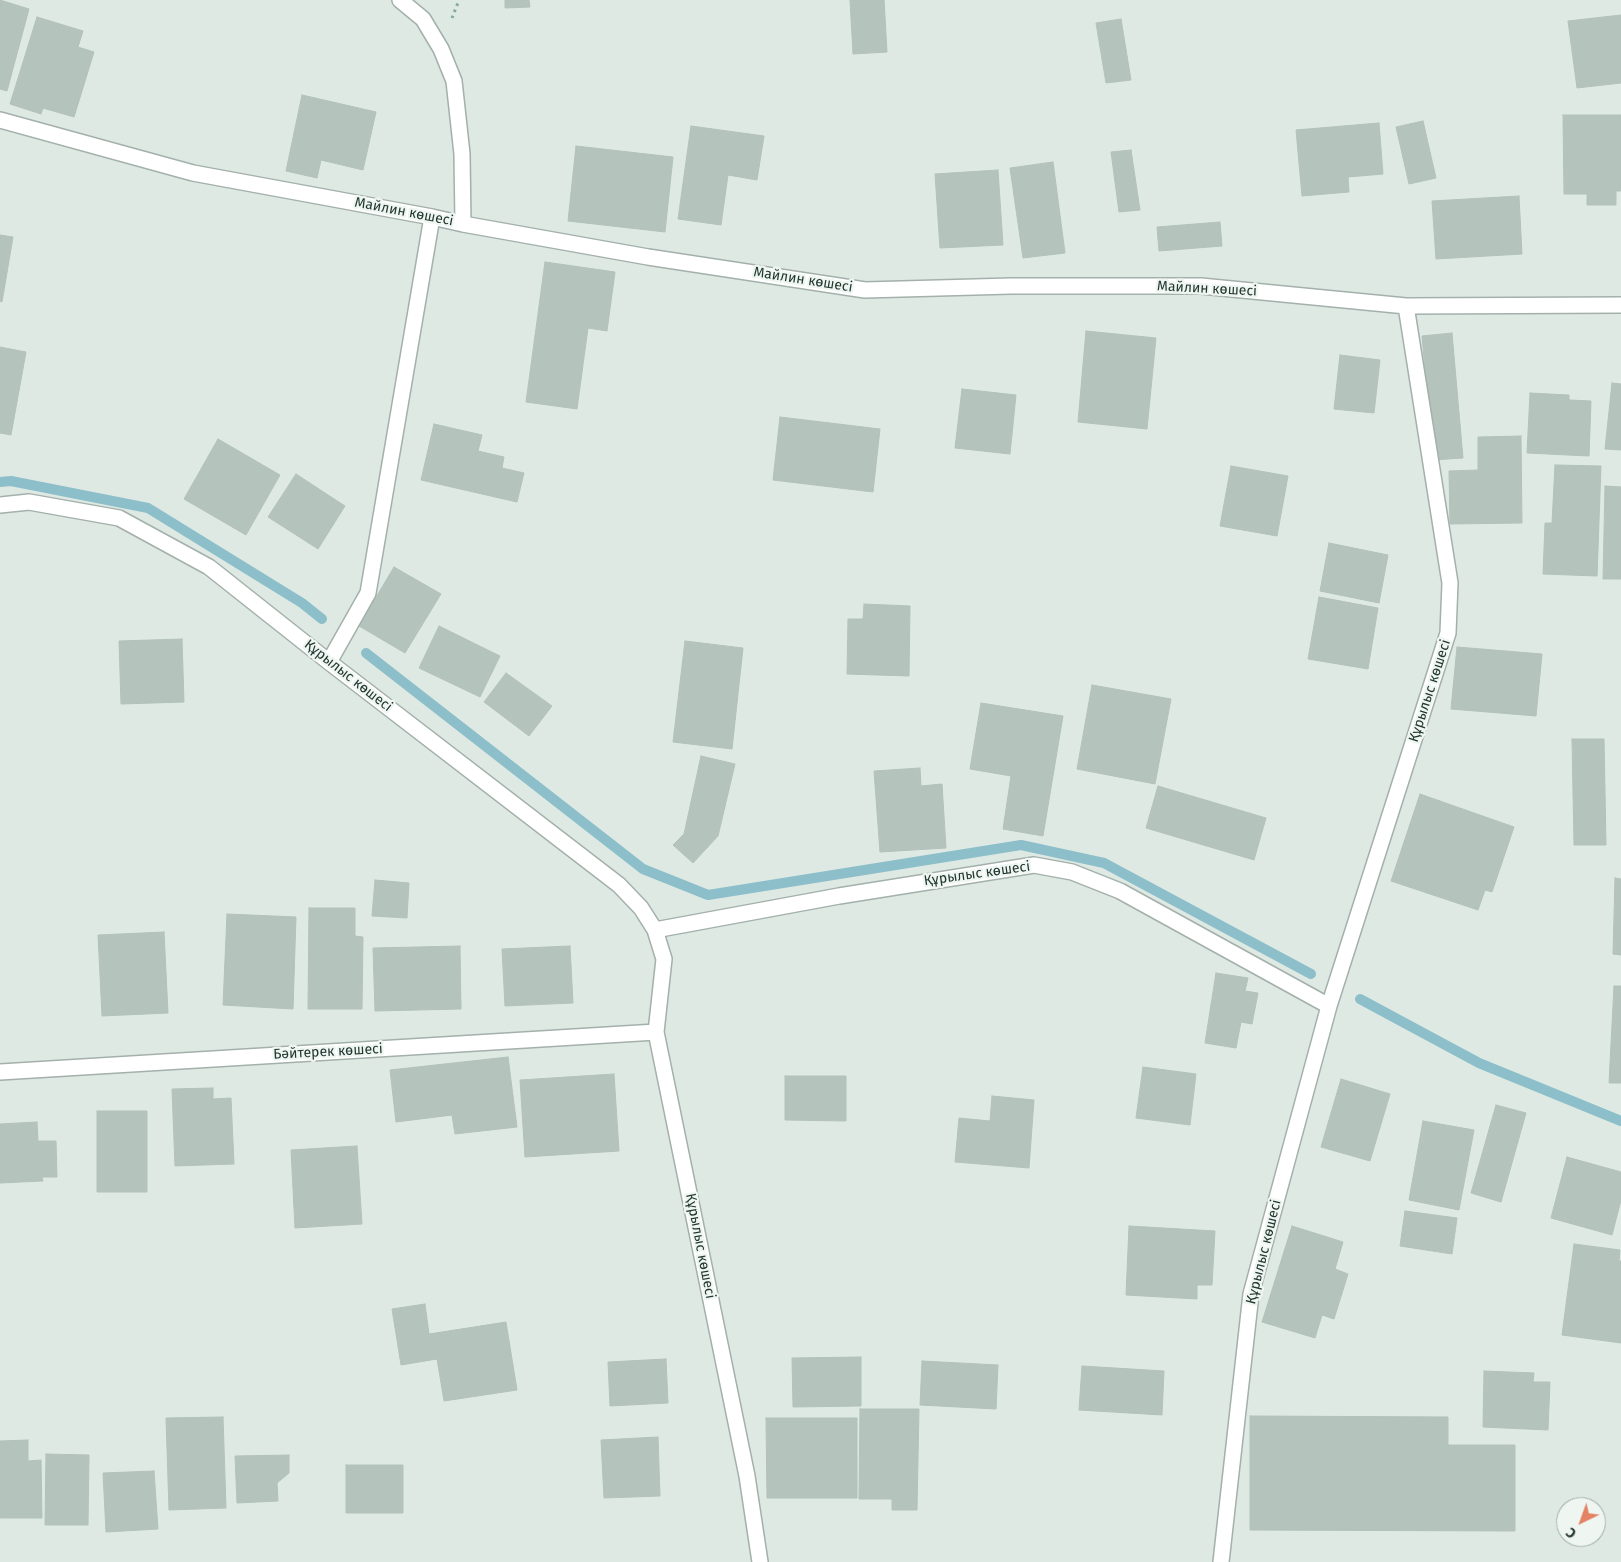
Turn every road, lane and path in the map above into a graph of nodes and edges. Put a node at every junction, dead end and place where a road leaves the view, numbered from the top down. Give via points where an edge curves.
1 (400, 0) edge
2 (0, 120) edge
3 (432, 217) junction
4 (463, 224) junction
5 (1621, 305) edge
6 (1406, 306) junction
7 (0, 506) edge
8 (329, 662) junction
9 (655, 930) junction
10 (1329, 1006) junction
11 (656, 1032) junction
12 (0, 1072) edge
13 (760, 1562) edge
14 (1221, 1562) edge

1 - 4 street via 422,19 441,49 454,81 462,154
2 - 3 street, Майлин көшесі via 192,173
3 - 4 street, Майлин көшесі
3 - 8 street via 368,592
4 - 6 street, Майлин көшесі via 648,257 865,290 1201,286
5 - 6 street, Майлин көшесі
6 - 10 street, Құрылыс көшесі via 1450,583 1448,633
7 - 8 street, Құрылыс көшесі via 28,502 119,518 208,567
8 - 9 street, Құрылыс көшесі via 619,885 641,908
9 - 10 street, Құрылыс көшесі via 1034,865 1072,872 1120,891
9 - 11 street, Құрылыс көшесі via 664,959
10 - 14 street, Құрылыс көшесі via 1251,1294
11 - 12 street, Бәйтерек көшесі
11 - 13 street, Құрылыс көшесі via 747,1476

